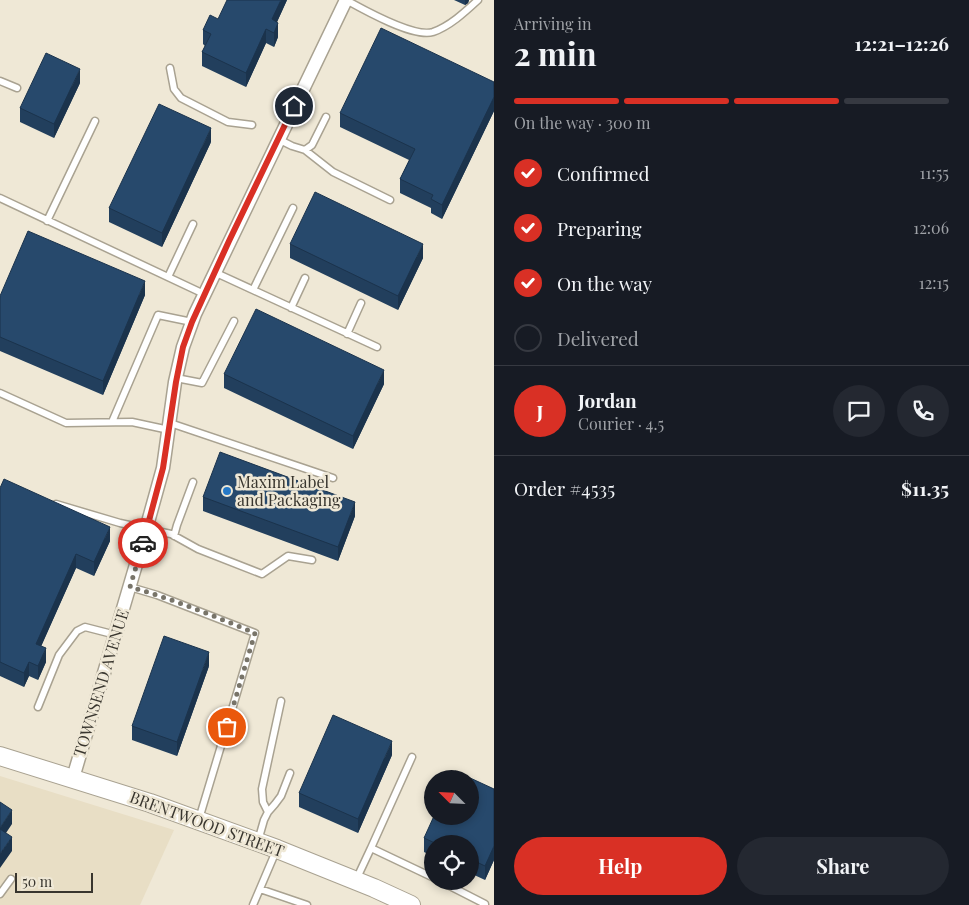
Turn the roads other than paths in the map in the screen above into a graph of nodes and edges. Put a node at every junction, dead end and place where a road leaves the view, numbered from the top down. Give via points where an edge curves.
1 (346, 0) edge
2 (478, 0) edge
3 (170, 68) dead end
4 (0, 81) edge
5 (17, 88) dead end
6 (326, 117) dead end
7 (96, 121) dead end
8 (252, 125) dead end
9 (278, 139) junction
10 (305, 150) junction
11 (0, 198) edge
12 (390, 200) dead end
13 (293, 208) dead end
14 (47, 221) junction
15 (193, 224) dead end
16 (214, 272) junction
17 (168, 277) junction
18 (306, 278) dead end
19 (253, 290) junction
20 (204, 294) junction
21 (361, 303) dead end
22 (292, 308) junction
23 (234, 321) dead end
24 (192, 322) junction
25 (347, 334) junction
26 (377, 348) dead end
27 (176, 378) junction
28 (0, 393) edge
29 (112, 422) junction
30 (169, 426) junction
31 (333, 478) dead end
32 (192, 482) dead end
33 (53, 503) edge
34 (146, 529) junction
35 (174, 536) junction
36 (312, 560) dead end
37 (130, 587) junction
38 (116, 635) junction
39 (281, 701) dead end
40 (38, 707) dead end
41 (0, 756) edge
42 (412, 757) dead end
43 (290, 773) dead end
44 (73, 778) junction
45 (268, 812) junction
46 (199, 820) junction
47 (258, 842) junction
48 (371, 848) junction
49 (277, 849) junction
50 (424, 874) edge
51 (11, 878) dead end
52 (356, 881) junction
53 (260, 889) junction
54 (458, 890) edge
55 (0, 894) edge
56 (253, 905) edge
57 (307, 905) edge
58 (411, 905) edge
59 (485, 905) edge

1 - 2 lane via 403,28 432,33
1 - 9 street, TOWNSEND AVENUE
3 - 8 lane via 174,89 181,98 228,122
4 - 5 lane
6 - 10 lane via 312,145
7 - 14 lane
9 - 10 lane
9 - 16 street, TOWNSEND AVENUE
10 - 12 lane via 333,172
11 - 14 lane
13 - 19 lane
14 - 17 lane
15 - 17 lane
16 - 19 lane
16 - 20 street, TOWNSEND AVENUE
17 - 20 lane
18 - 22 lane
19 - 22 lane
20 - 24 street, TOWNSEND AVENUE
21 - 25 lane
22 - 25 lane
23 - 27 lane via 202,383
24 - 27 street, TOWNSEND AVENUE
24 - 29 lane via 158,315
25 - 26 lane
27 - 30 street, TOWNSEND AVENUE
28 - 29 lane via 66,423
29 - 30 lane
30 - 31 lane
30 - 34 street, TOWNSEND AVENUE via 163,468
32 - 35 lane
33 - 34 lane
34 - 35 lane
34 - 37 street, TOWNSEND AVENUE
35 - 36 lane via 262,574 288,556
37 - 38 street, TOWNSEND AVENUE
37 - 46 lane via 255,633
38 - 40 lane via 85,627 77,631 59,655
38 - 44 street, TOWNSEND AVENUE
39 - 45 lane via 262,789
41 - 44 main road, BRENTWOOD STREET
42 - 48 lane
43 - 45 lane via 281,796
44 - 46 main road, BRENTWOOD STREET
45 - 47 lane
46 - 47 main road, BRENTWOOD STREET
47 - 49 main road, BRENTWOOD STREET
48 - 50 lane
48 - 52 lane
49 - 52 main road, BRENTWOOD STREET
49 - 53 lane
51 - 55 lane
52 - 58 main road, BRENTWOOD STREET
53 - 56 lane
53 - 57 lane
54 - 59 lane

